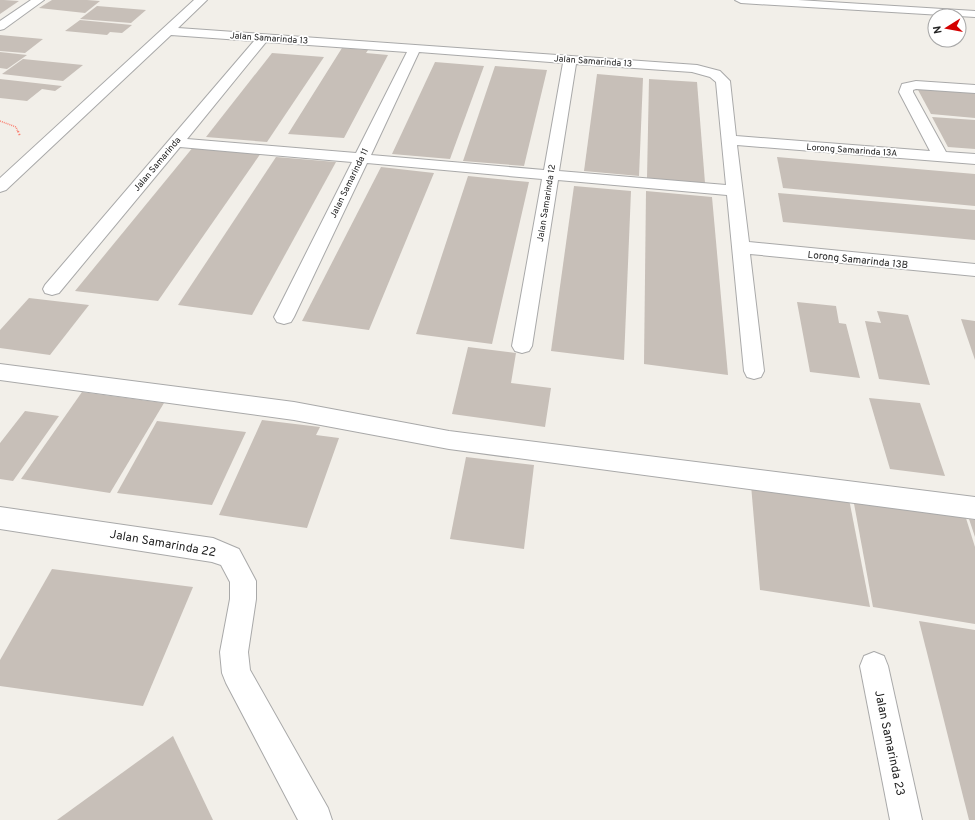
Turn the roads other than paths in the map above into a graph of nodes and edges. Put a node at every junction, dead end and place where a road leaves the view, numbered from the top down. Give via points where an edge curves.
1 (38, 0) edge
2 (201, 0) edge
3 (741, 0) edge
4 (836, 3) edge
5 (975, 14) edge
6 (0, 26) edge
7 (168, 31) junction
8 (263, 38) junction
9 (416, 48) junction
10 (570, 59) junction
11 (975, 89) edge
12 (729, 140) junction
13 (175, 142) junction
14 (940, 156) junction
15 (361, 159) junction
16 (975, 159) edge
17 (550, 176) junction
18 (0, 187) edge
19 (734, 191) junction
20 (741, 247) junction
21 (975, 270) edge
22 (52, 289) dead end
23 (284, 317) dead end
24 (522, 346) dead end
25 (754, 371) dead end
26 (0, 372) edge
27 (975, 508) edge
28 (0, 518) edge
29 (874, 666) dead end
30 (316, 820) edge
31 (906, 820) edge

1 - 6 street
2 - 7 street
3 - 4 street
4 - 5 street
7 - 8 street, Jalan Samarinda 13
7 - 18 street
8 - 9 street, Jalan Samarinda 13
8 - 13 street, Jalan Samarinda
9 - 10 street, Jalan Samarinda 13
9 - 15 street, Jalan Samarinda 11
10 - 12 street, Jalan Samarinda 13 via 692,68 715,74 723,81
10 - 17 street, Jalan Samarinda 12
11 - 14 street via 916,85 907,87 906,92
12 - 14 street, Lorong Samarinda 13A
12 - 19 street, Jalan Samarinda 13
13 - 15 street
13 - 22 street, Jalan Samarinda
14 - 16 street, Lorong Samarinda 13A
15 - 17 street
15 - 23 street, Jalan Samarinda 11
17 - 19 street
17 - 24 street, Jalan Samarinda 12
19 - 20 street, Jalan Samarinda 13
20 - 21 street, Lorong Samarinda 13B
20 - 25 street, Jalan Samarinda 13
26 - 27 street via 294,411 449,440
28 - 30 street, Jalan Samarinda 22 via 213,550 230,557 243,582 243,599 234,652 236,673
29 - 31 street, Jalan Samarinda 23

